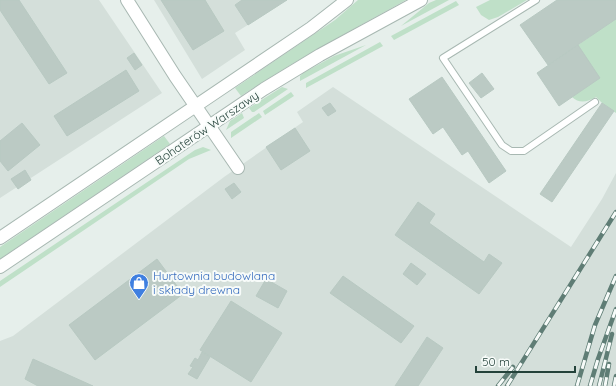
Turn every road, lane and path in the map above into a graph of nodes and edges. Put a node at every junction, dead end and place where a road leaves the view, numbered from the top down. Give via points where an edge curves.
1 (127, 0) edge
2 (347, 0) edge
3 (421, 0) edge
4 (536, 0) edge
5 (594, 102) dead end
6 (195, 106) junction
7 (209, 126) junction
8 (238, 168) dead end
9 (0, 238) edge
10 (0, 267) edge

1 - 6 street
2 - 6 street, Bohaterów Warszawy via 311,28
3 - 7 street, Bohaterów Warszawy via 294,70
4 - 5 lane via 443,58 502,145 511,151 524,150
6 - 7 street
6 - 9 street, Bohaterów Warszawy
7 - 8 street
7 - 10 street, Bohaterów Warszawy

